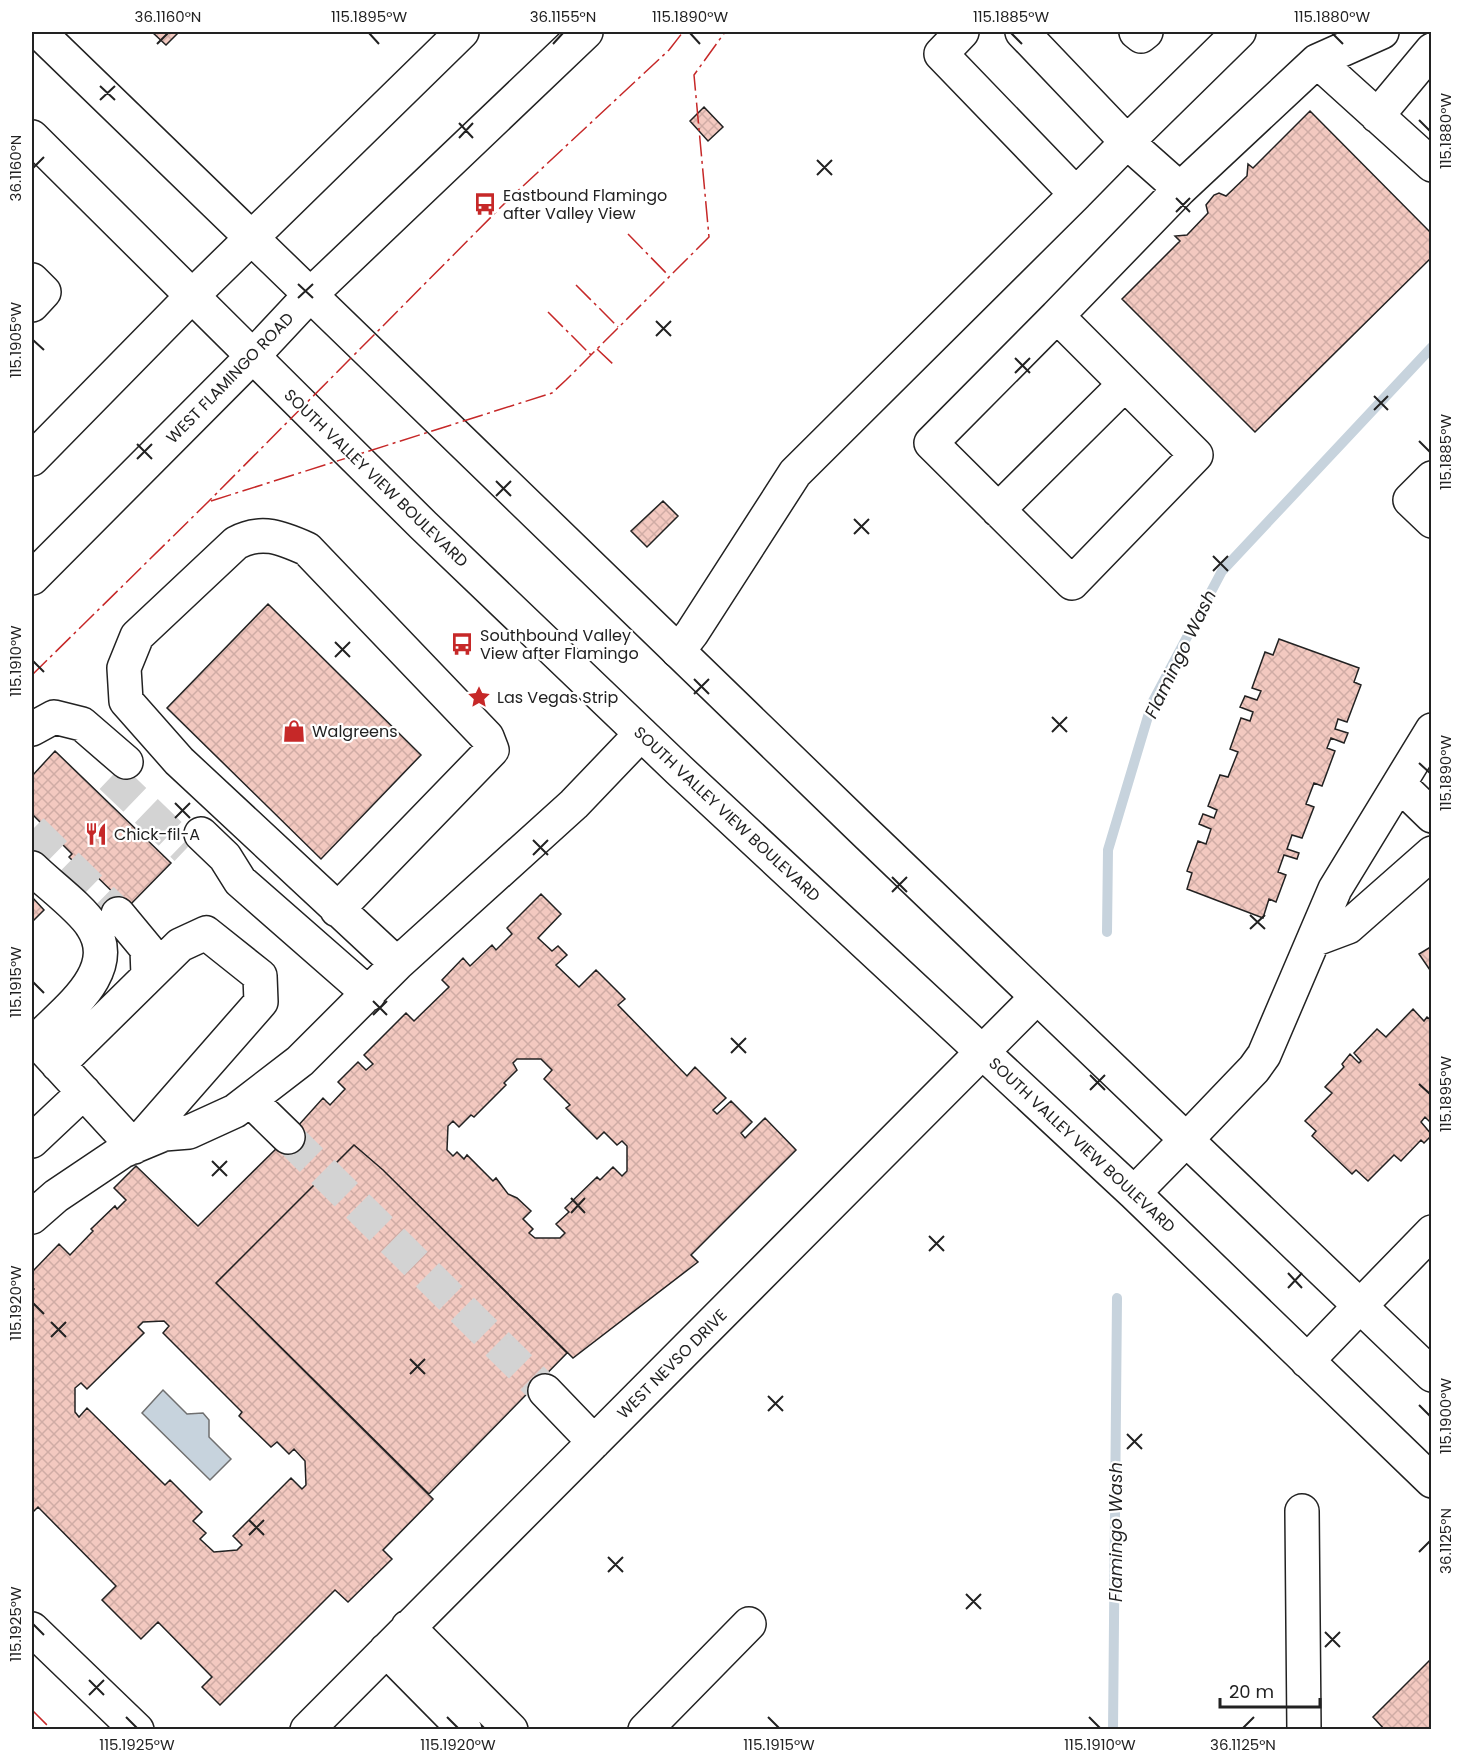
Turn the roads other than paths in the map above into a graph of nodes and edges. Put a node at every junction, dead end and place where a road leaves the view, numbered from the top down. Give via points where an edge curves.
1 (39, 32) edge
2 (462, 32) edge
3 (586, 32) edge
4 (962, 32) edge
5 (1022, 32) edge
6 (1136, 32) edge
7 (1146, 32) edge
8 (1239, 32) edge
9 (1382, 32) edge
10 (1431, 50) edge
11 (1317, 61) junction
12 (1377, 116) junction
13 (32, 137) edge
14 (1128, 142) junction
15 (1431, 165) edge
16 (1180, 189) junction
17 (1076, 194) junction
18 (252, 239) junction
19 (32, 279) edge
20 (310, 295) junction
21 (192, 296) junction
22 (32, 304) edge
23 (1057, 316) junction
24 (253, 356) junction
25 (1125, 384) junction
26 (32, 459) edge
27 (1431, 478) edge
28 (998, 510) junction
29 (1431, 521) edge
30 (32, 578) edge
31 (678, 651) junction
32 (32, 729) edge
33 (1431, 730) edge
34 (641, 734) junction
35 (119, 770) tunnel mouth
36 (1399, 784) junction
37 (1431, 816) edge
38 (193, 842) tunnel mouth
39 (1431, 853) edge
40 (32, 868) edge
41 (337, 909) junction
42 (118, 914) tunnel mouth
43 (1316, 939) junction
44 (398, 964) junction
45 (148, 976) junction
46 (369, 994) junction
47 (1038, 997) junction
48 (34, 1038) edge
49 (983, 1053) junction
50 (58, 1065) junction
51 (84, 1092) junction
52 (250, 1100) junction
53 (288, 1137) tunnel mouth
54 (1186, 1140) junction
55 (32, 1141) edge
56 (134, 1147) junction
57 (1134, 1193) junction
58 (32, 1217) edge
59 (1428, 1241) edge
60 (1360, 1306) junction
61 (1307, 1361) junction
62 (1431, 1375) edge
63 (546, 1391) tunnel mouth
64 (594, 1442) junction
65 (1431, 1481) edge
66 (1302, 1511) dead end
67 (749, 1624) dead end
68 (32, 1629) edge
69 (397, 1639) junction
70 (324, 1724) edge
71 (137, 1730) edge
72 (465, 1730) edge
73 (511, 1730) edge
74 (645, 1730) edge
75 (1304, 1730) edge

1 - 18 main road
2 - 18 main road
3 - 20 main road, WEST FLAMINGO ROAD
4 - 17 main road via 941,54
5 - 14 main road
6 - 7 main road via 1141,36
8 - 14 main road
9 - 11 main road
10 - 12 main road
11 - 12 main road
11 - 16 main road
12 - 15 main road
13 - 21 main road, SOUTH VALLEY VIEW BOULEVARD
14 - 16 main road
14 - 17 main road
16 - 23 main road
17 - 31 main road via 795,473
18 - 20 main road
18 - 21 main road
19 - 22 main road via 44,292
20 - 24 main road, WEST FLAMINGO ROAD
20 - 31 main road
21 - 24 main road, SOUTH VALLEY VIEW BOULEVARD
21 - 26 main road
23 - 25 main road
23 - 28 main road via 931,443
24 - 30 main road, WEST FLAMINGO ROAD
24 - 34 main road, SOUTH VALLEY VIEW BOULEVARD
25 - 28 main road
25 - 28 main road via 1196,455 1072,583
27 - 29 main road via 1410,500
31 - 47 main road
32 - 35 main road via 54,717 82,724 95,761
33 - 36 main road
34 - 44 main road via 574,804
34 - 49 main road, SOUTH VALLEY VIEW BOULEVARD
36 - 37 main road
36 - 43 main road via 1335,889
38 - 46 main road via 225,857 240,881
39 - 43 main road via 1348,927
40 - 48 main road via 92,924 102,952 93,981
41 - 41 main road via 179,761 126,701 124,668 137,636 236,543 248,537 277,535 307,549 487,737 492,750
41 - 44 main road
42 - 45 main road via 147,949
43 - 54 main road via 1264,1055
44 - 46 main road
45 - 50 main road
45 - 56 main road via 180,945 206,933 260,976 261,1002
46 - 52 main road via 300,1061
47 - 49 main road, WEST NEVSO DRIVE
47 - 54 main road
48 - 50 main road
49 - 57 main road, SOUTH VALLEY VIEW BOULEVARD
49 - 64 main road, WEST NEVSO DRIVE
50 - 51 main road
51 - 55 main road
51 - 56 main road
52 - 53 main road
52 - 56 main road via 189,1132 164,1134
54 - 57 main road
54 - 60 main road
56 - 58 main road via 56,1196
57 - 61 main road, SOUTH VALLEY VIEW BOULEVARD
59 - 60 main road
60 - 61 main road
60 - 62 main road
61 - 65 main road, SOUTH VALLEY VIEW BOULEVARD
63 - 64 main road
64 - 69 main road, WEST NEVSO DRIVE
66 - 75 main road
67 - 74 main road
68 - 71 main road
69 - 70 main road, WEST NEVSO DRIVE
69 - 72 main road
69 - 73 main road

